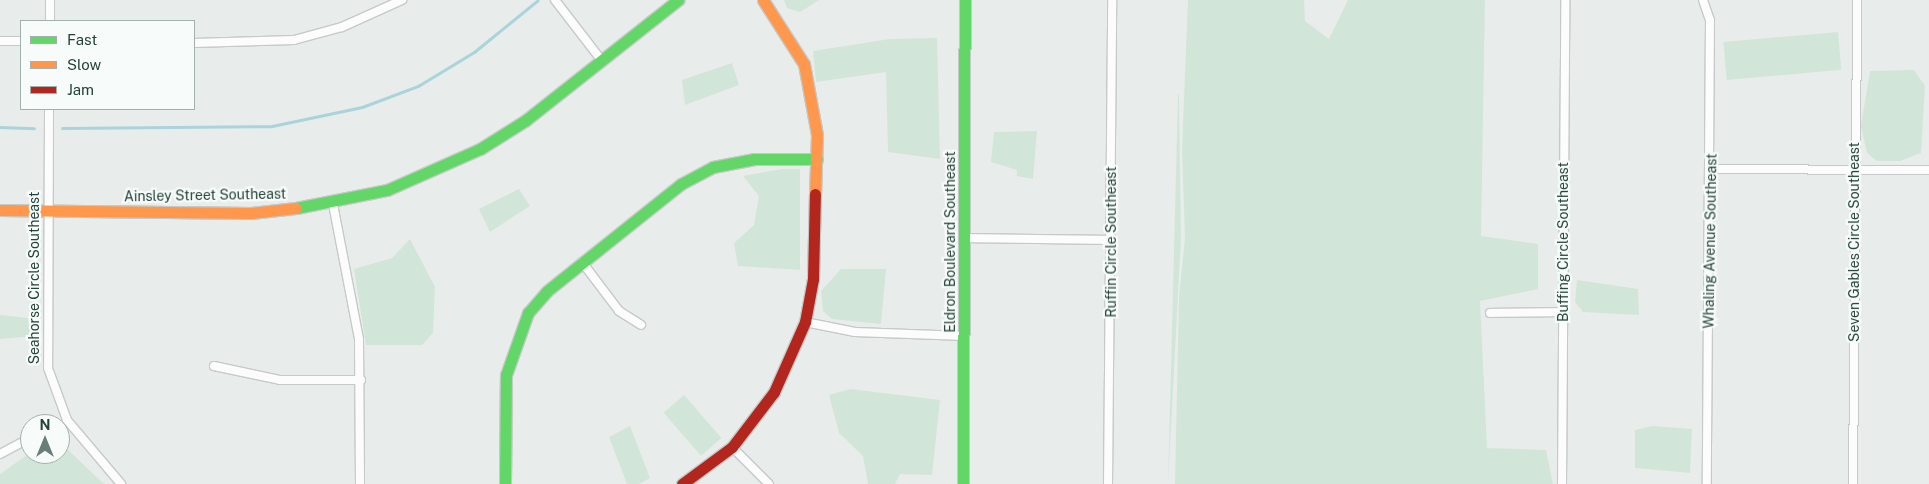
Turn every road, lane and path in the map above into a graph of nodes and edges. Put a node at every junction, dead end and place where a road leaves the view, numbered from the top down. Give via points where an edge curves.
1 (50, 0) edge
2 (402, 0) edge
3 (555, 0) edge
4 (678, 0) edge
5 (763, 0) edge
6 (965, 0) edge
7 (1112, 0) edge
8 (1565, 0) edge
9 (1702, 0) edge
10 (1856, 0) edge
11 (50, 20) edge
12 (0, 41) edge
13 (20, 41) edge
14 (195, 42) edge
15 (602, 61) junction
16 (49, 110) edge
17 (817, 158) junction
18 (1711, 169) junction
19 (1855, 169) junction
20 (1929, 170) edge
21 (333, 204) junction
22 (0, 210) edge
23 (49, 211) junction
24 (964, 238) junction
25 (1110, 240) junction
26 (582, 262) junction
27 (1563, 312) junction
28 (1490, 313) dead end
29 (805, 322) junction
30 (641, 325) dead end
31 (965, 336) junction
32 (214, 366) dead end
33 (360, 380) junction
34 (65, 414) edge
35 (70, 424) edge
36 (20, 443) edge
37 (732, 447) junction
38 (0, 454) edge
39 (121, 484) edge
40 (360, 484) edge
41 (505, 484) edge
42 (682, 484) edge
43 (769, 484) edge
44 (963, 484) edge
45 (1108, 484) edge
46 (1562, 484) edge
47 (1707, 484) edge
48 (1853, 484) edge

1 - 11 street
2 - 14 street via 342,27 294,40
3 - 15 street
4 - 15 street, Ainsley Street Southeast
5 - 17 street via 804,64 812,98
6 - 24 street, Eldron Boulevard Southeast
7 - 25 street, Ruffin Circle Southeast
8 - 27 street, Buffing Circle Southeast
9 - 18 street, Whaling Avenue Southeast via 1710,20
10 - 19 street, Seven Gables Circle Southeast
12 - 13 street
15 - 21 street, Ainsley Street Southeast via 480,150 423,178
16 - 23 street, Seahorse Circle Southeast
17 - 26 street via 754,158 713,166 682,184
17 - 29 street via 813,279
18 - 19 street
18 - 47 street, Whaling Avenue Southeast
19 - 20 street
19 - 48 street, Seven Gables Circle Southeast
21 - 23 street, Ainsley Street Southeast via 251,213
21 - 33 street via 360,339
22 - 23 street, Ainsley Street Southeast
23 - 34 street, Seahorse Circle Southeast via 48,368
24 - 25 street
24 - 31 street, Eldron Boulevard Southeast
25 - 45 street, Ruffin Circle Southeast
26 - 30 street via 619,311
26 - 41 street via 528,313 514,343 506,375
27 - 28 street
27 - 46 street, Buffing Circle Southeast
29 - 31 street via 855,332
29 - 37 street via 774,392
31 - 44 street, Eldron Boulevard Southeast
32 - 33 street via 280,380
33 - 40 street
35 - 39 street, Seahorse Circle Southeast
36 - 38 street
37 - 42 street
37 - 43 street

